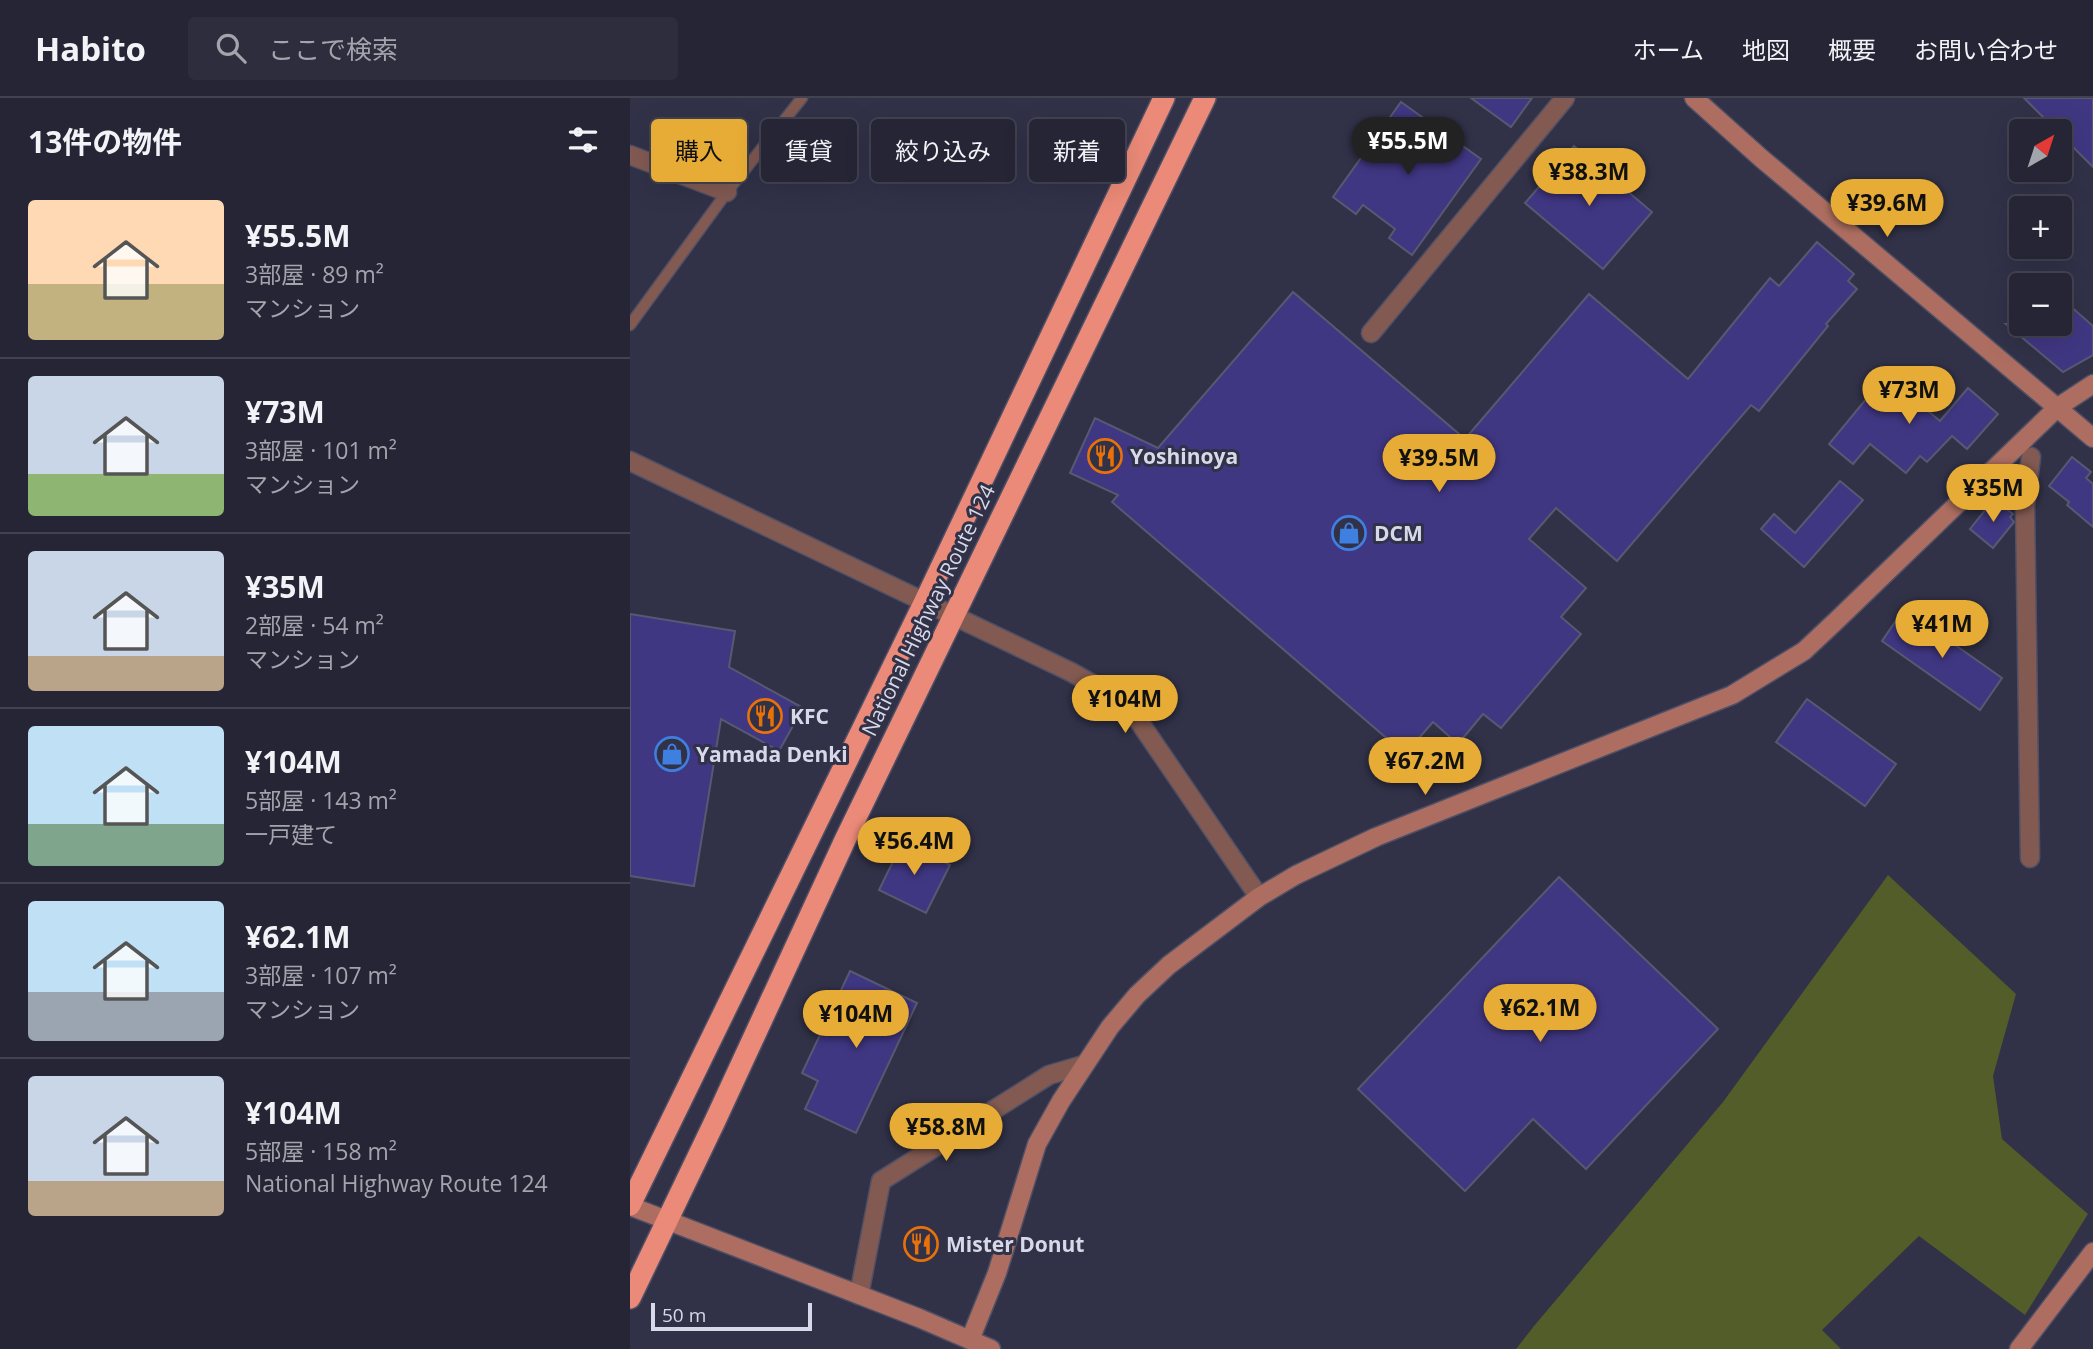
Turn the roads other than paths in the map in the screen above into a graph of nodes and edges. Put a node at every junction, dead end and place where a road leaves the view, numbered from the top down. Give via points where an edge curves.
1 (802, 98) edge
2 (1164, 98) edge
3 (1205, 98) edge
4 (1565, 98) edge
5 (1693, 98) edge
6 (630, 156) edge
7 (727, 192) junction
8 (630, 325) edge
9 (1371, 333) dead end
10 (2093, 384) edge
11 (2058, 407) junction
12 (2093, 438) edge
13 (2031, 457) dead end
14 (630, 461) edge
15 (924, 603) junction
16 (952, 616) junction
17 (2030, 858) dead end
18 (1259, 897) junction
19 (1083, 1065) junction
20 (630, 1205) edge
21 (667, 1221) junction
22 (2093, 1251) edge
23 (859, 1295) junction
24 (630, 1298) edge
25 (968, 1344) edge
26 (991, 1349) edge
27 (2019, 1349) edge

1 - 7 lane
2 - 15 highway, National Highway Route 124
3 - 16 highway, National Highway Route 124
4 - 9 street
5 - 11 street
6 - 7 street
7 - 8 lane
10 - 11 street
11 - 12 street
11 - 18 street via 1829,628 1772,672 1732,695 1376,837
13 - 17 street via 2025,506
14 - 15 street
15 - 16 street
15 - 20 highway, National Highway Route 124
16 - 18 street via 1112,695 1136,717
16 - 21 highway, National Highway Route 124
18 - 19 street via 1137,995
19 - 23 street via 1049,1075 881,1181
19 - 25 street via 1038,1144 997,1273
20 - 21 street
21 - 23 street
21 - 24 highway, National Highway Route 124
22 - 27 street
23 - 25 street
25 - 26 street

